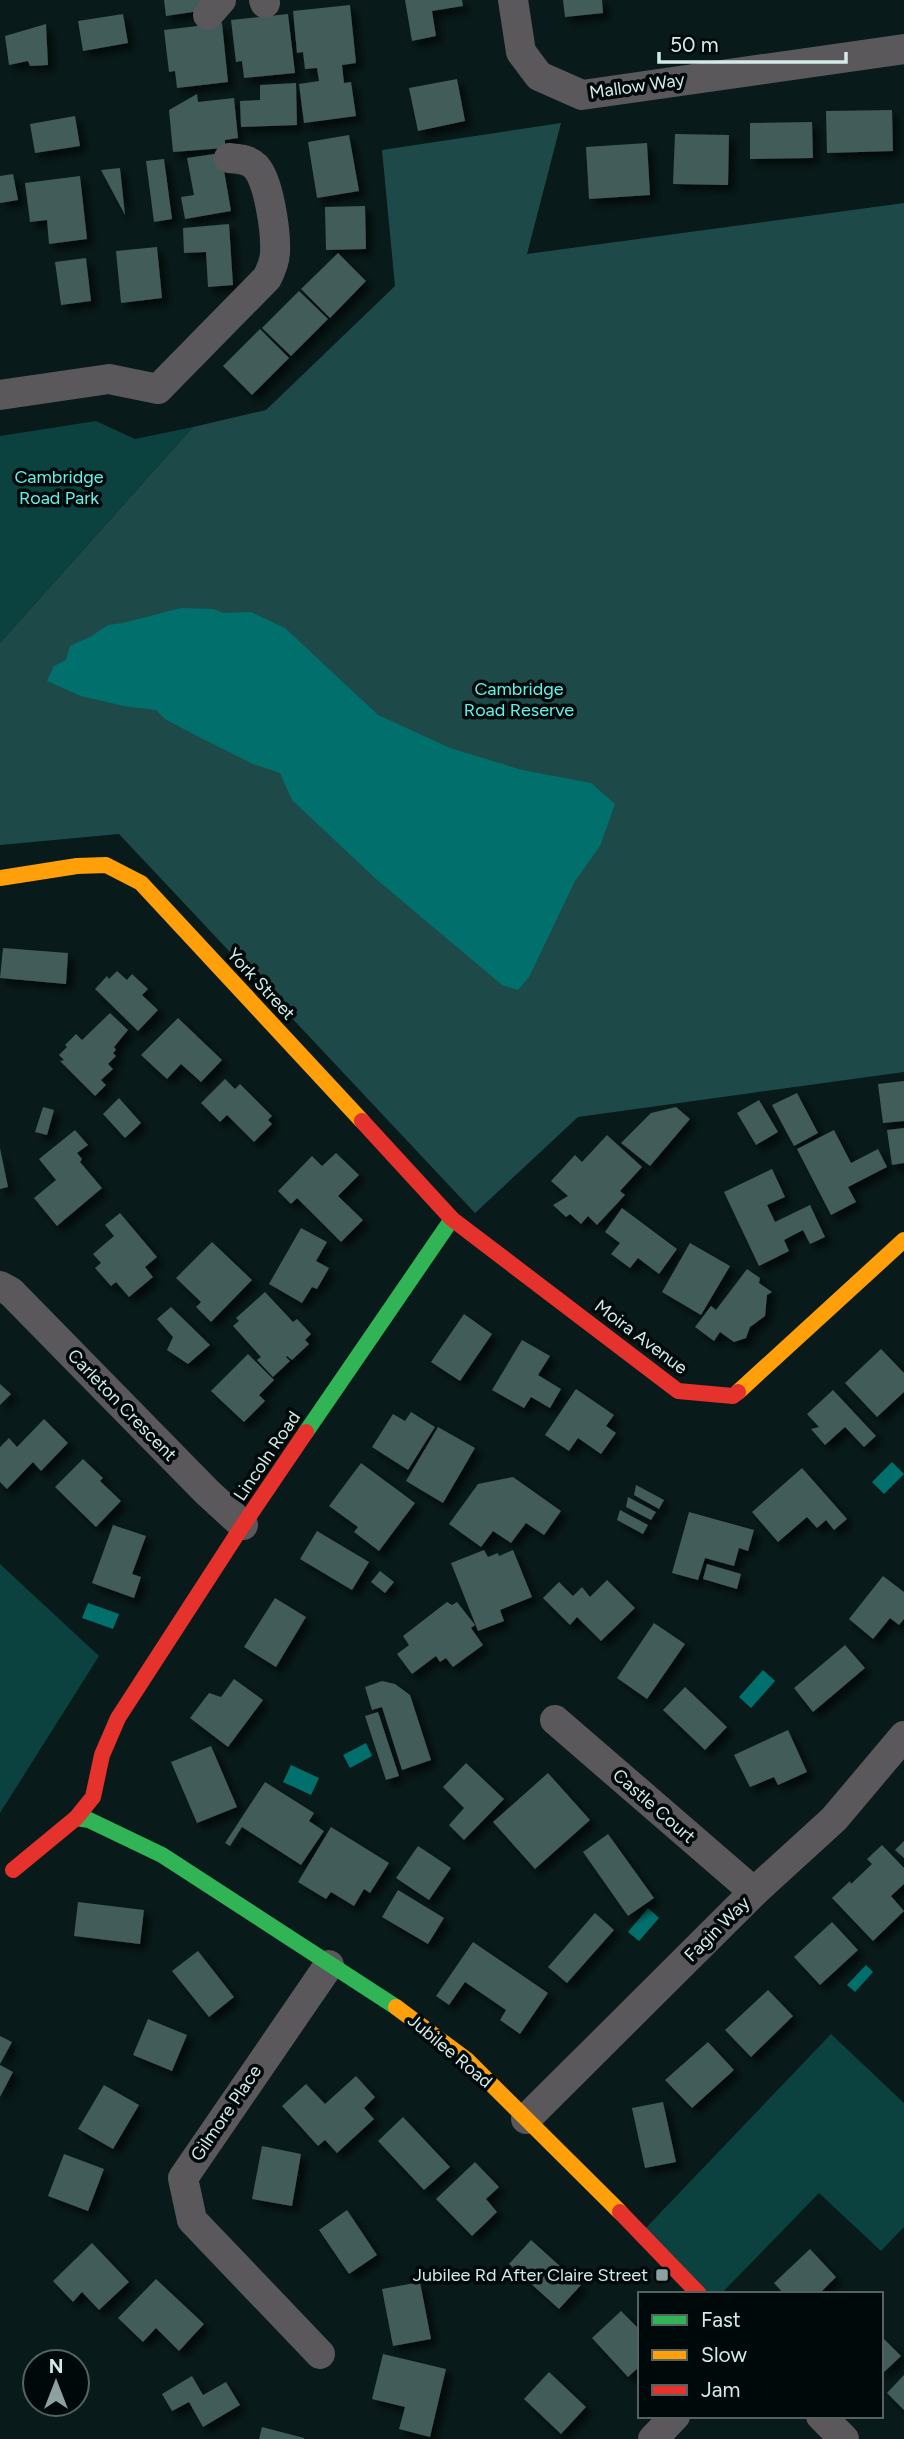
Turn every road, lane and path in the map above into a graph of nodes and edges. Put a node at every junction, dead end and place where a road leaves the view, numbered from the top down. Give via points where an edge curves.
1 (513, 0) edge
2 (904, 49) edge
3 (229, 158) dead end
4 (0, 395) edge
5 (0, 878) edge
6 (452, 1219) junction
7 (904, 1240) edge
8 (0, 1286) edge
9 (243, 1525) junction
10 (118, 1718) junction
11 (555, 1720) dead end
12 (904, 1736) edge
13 (83, 1754) dead end
14 (80, 1803) junction
15 (111, 1808) dead end
16 (139, 1824) dead end
17 (26, 1840) dead end
18 (162, 1855) junction
19 (754, 1892) junction
20 (329, 1965) junction
21 (526, 2119) junction
22 (697, 2292) edge
23 (320, 2354) dead end
24 (673, 2418) edge
25 (823, 2418) edge
26 (653, 2439) edge
27 (844, 2439) edge

1 - 2 street, Mallow Way via 521,52 539,76 582,95
3 - 4 street via 256,166 264,183 275,239 267,278 158,389 109,379
5 - 6 street, York Street via 106,865 141,883
6 - 7 street, Moira Avenue via 678,1391 733,1396
6 - 9 street, Lincoln Road
8 - 9 street, Carleton Crescent
9 - 10 street, Lincoln Road
10 - 13 street, Lincoln Road
10 - 14 street, Lincoln Road
11 - 19 street, Castle Court
12 - 19 street, Fagin Way via 834,1819
14 - 15 street
14 - 17 street via 43,1847 10,1874
14 - 18 street, Jubilee Road via 89,1819
16 - 18 street, Jubilee Road
18 - 20 street, Jubilee Road
19 - 21 street, Fagin Way
20 - 21 street, Jubilee Road via 402,2011 467,2060
20 - 23 street, Gilmore Place via 183,2178 192,2220
21 - 22 street, Jubilee Road
24 - 26 street
25 - 27 street

